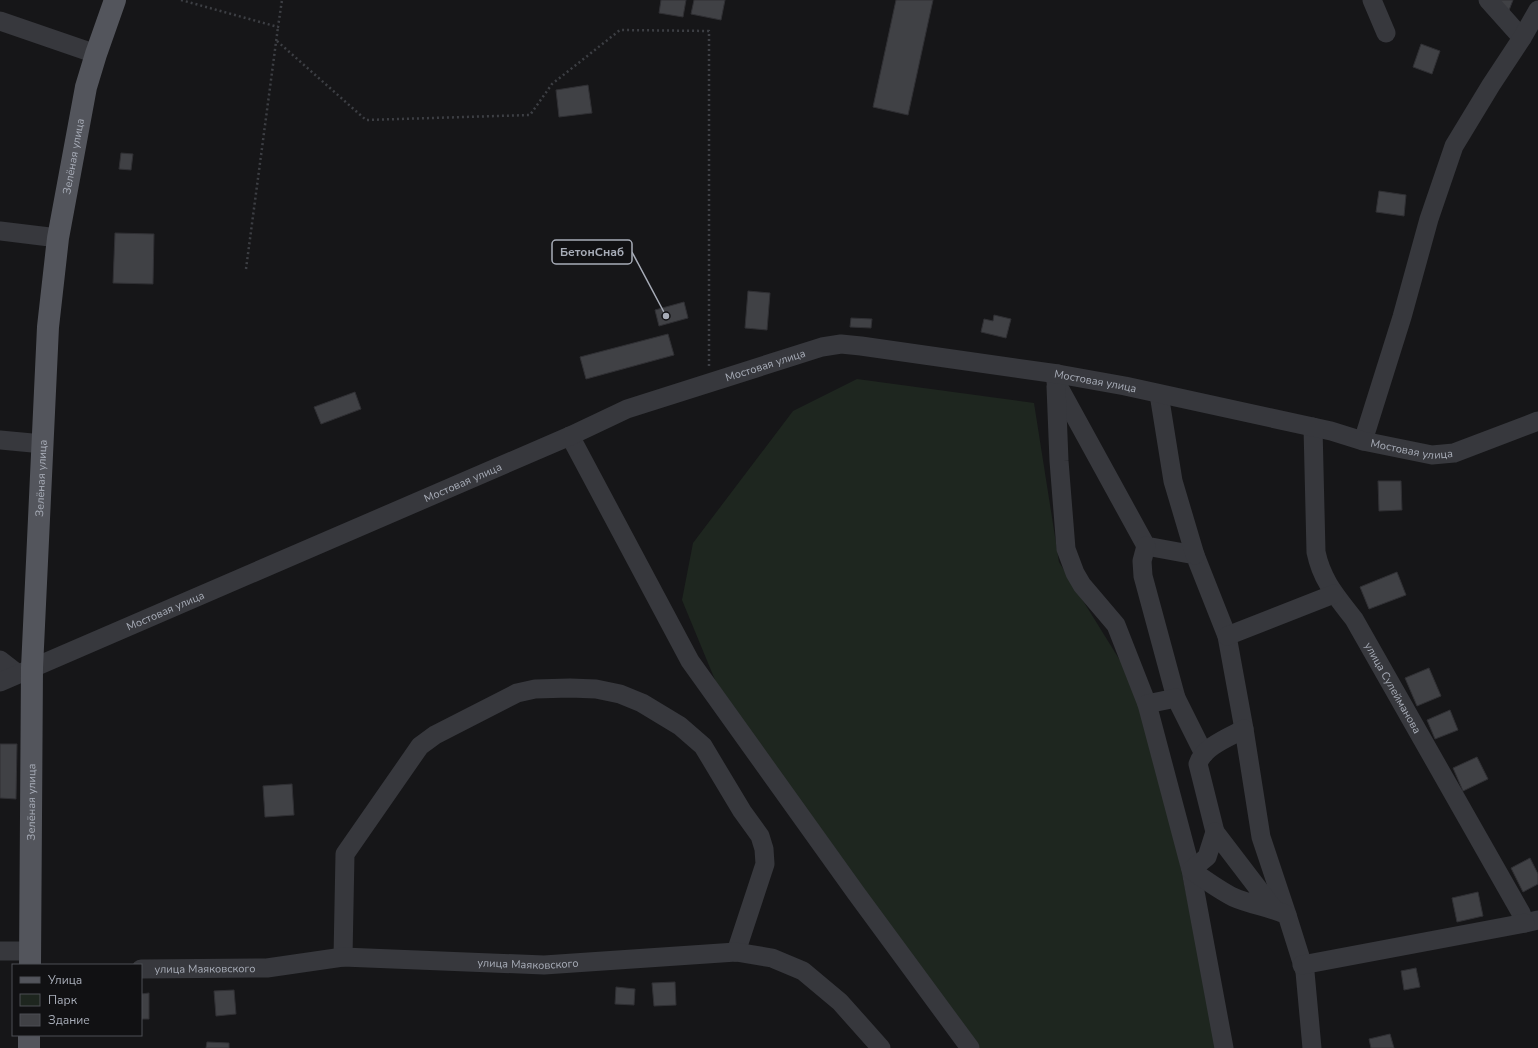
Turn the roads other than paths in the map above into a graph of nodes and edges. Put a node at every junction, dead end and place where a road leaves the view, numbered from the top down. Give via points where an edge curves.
1 (115, 0) edge
2 (1372, 0) edge
3 (1488, 0) edge
4 (1538, 10) edge
5 (0, 21) edge
6 (1386, 33) dead end
7 (1522, 38) junction
8 (96, 54) junction
9 (0, 230) edge
10 (58, 238) junction
11 (1057, 378) junction
12 (1159, 394) junction
13 (1538, 421) edge
14 (1313, 427) junction
15 (570, 436) junction
16 (0, 440) edge
17 (1363, 441) junction
18 (43, 444) junction
19 (1146, 546) junction
20 (1195, 555) junction
21 (1334, 594) junction
22 (1227, 636) junction
23 (0, 660) edge
24 (25, 671) junction
25 (0, 682) edge
26 (1176, 698) junction
27 (1147, 704) junction
28 (1244, 728) junction
29 (1204, 754) junction
30 (1215, 832) junction
31 (1191, 870) junction
32 (1280, 912) junction
33 (1531, 922) edge
34 (0, 951) edge
35 (736, 952) junction
36 (343, 957) junction
37 (30, 958) edge
38 (1302, 965) junction
39 (142, 969) edge
40 (29, 1036) edge
41 (29, 1048) edge
42 (881, 1048) edge
43 (970, 1048) edge
44 (1224, 1048) edge
45 (1312, 1048) edge

1 - 8 main road, Зелёная улица
2 - 6 street
3 - 7 street
4 - 7 street
5 - 8 street
7 - 17 street via 1490,85 1454,146 1429,219 1402,317
8 - 10 main road, Зелёная улица via 86,87
9 - 10 street
10 - 18 main road, Зелёная улица via 48,327
11 - 12 street, Мостовая улица
11 - 15 street, Мостовая улица via 841,344 822,346 627,409
11 - 19 street
11 - 27 street via 1059,461 1068,559 1082,585 1116,625
12 - 14 street, Мостовая улица
12 - 20 street via 1174,481
13 - 17 street, Мостовая улица via 1454,453 1440,455
14 - 17 street, Мостовая улица
14 - 21 street, улица Сулейманова via 1316,552 1321,572
15 - 24 street, Мостовая улица
15 - 43 street via 690,661
16 - 18 street
18 - 24 main road, Зелёная улица
19 - 20 street
19 - 26 street via 1142,561 1143,576
20 - 22 street
21 - 22 street
21 - 33 street, улица Сулейманова via 1354,619 1521,913
22 - 28 street
23 - 24 street
24 - 25 street, Мостовая улица
24 - 37 main road, Зелёная улица
26 - 27 street
26 - 29 street
27 - 31 street
28 - 29 street
28 - 32 street via 1261,837
29 - 30 street via 1198,764
30 - 31 street via 1207,857
30 - 32 street
31 - 32 street via 1233,897
31 - 44 street
32 - 38 street
33 - 38 street
34 - 37 street
35 - 36 street, улица Маяковского via 544,965
35 - 36 street via 764,864 764,849 760,836 742,811 709,754 692,734 642,703 608,690 570,688 535,689 517,693 435,735 420,746 345,854
35 - 42 street, улица Маяковского via 772,958 803,971 840,1002
36 - 39 street, улица Маяковского via 267,968
38 - 45 street via 1313,1038
40 - 41 main road

